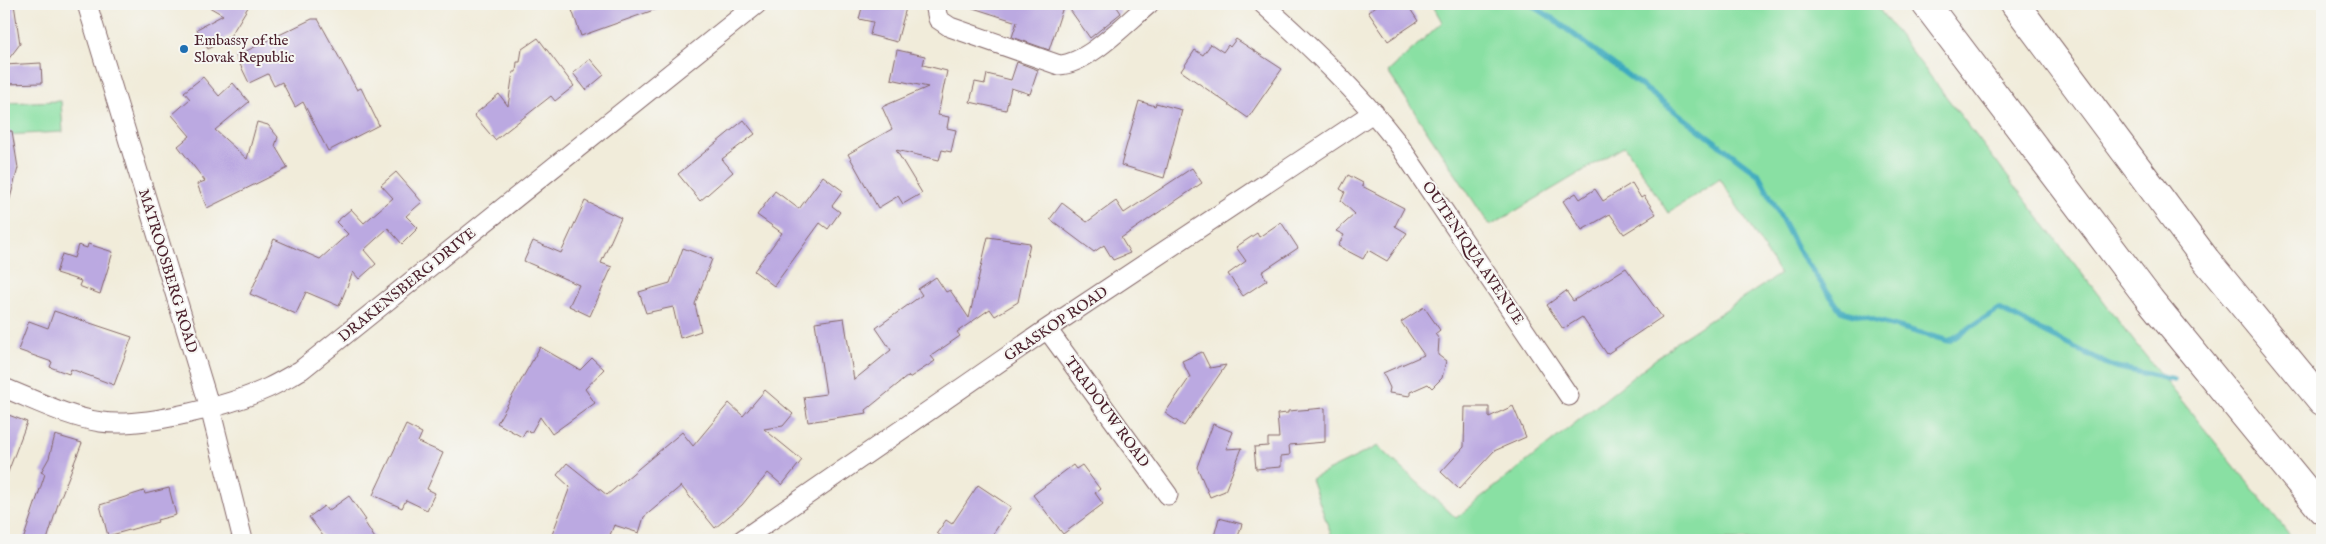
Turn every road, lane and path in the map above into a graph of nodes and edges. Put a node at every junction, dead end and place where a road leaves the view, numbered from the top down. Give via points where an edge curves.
1 (87, 4) edge
2 (757, 4) edge
3 (935, 4) edge
4 (1149, 4) edge
5 (1263, 4) edge
6 (1926, 4) edge
7 (2015, 4) edge
8 (1374, 112) junction
9 (1047, 329) junction
10 (4, 388) edge
11 (1569, 396) dead end
12 (2322, 401) edge
13 (210, 408) junction
14 (1168, 495) dead end
15 (2322, 510) edge
16 (243, 540) edge
17 (742, 540) edge

1 - 13 street, MATROOSBERG ROAD
2 - 13 street, DRAKENSBERG DRIVE via 301,370 268,388
3 - 4 street via 938,19 950,27 1059,64 1074,61 1100,45
5 - 8 street, OUTENIQUA AVENUE
6 - 15 highway via 2150,300
7 - 12 highway via 2206,260
8 - 9 street, GRASKOP ROAD
8 - 11 street, OUTENIQUA AVENUE via 1419,170
9 - 14 street, TRADOUW ROAD
9 - 17 street, GRASKOP ROAD
10 - 13 street, DRAKENSBERG DRIVE via 75,416 100,422 127,424
13 - 16 street, MATROOSBERG ROAD

